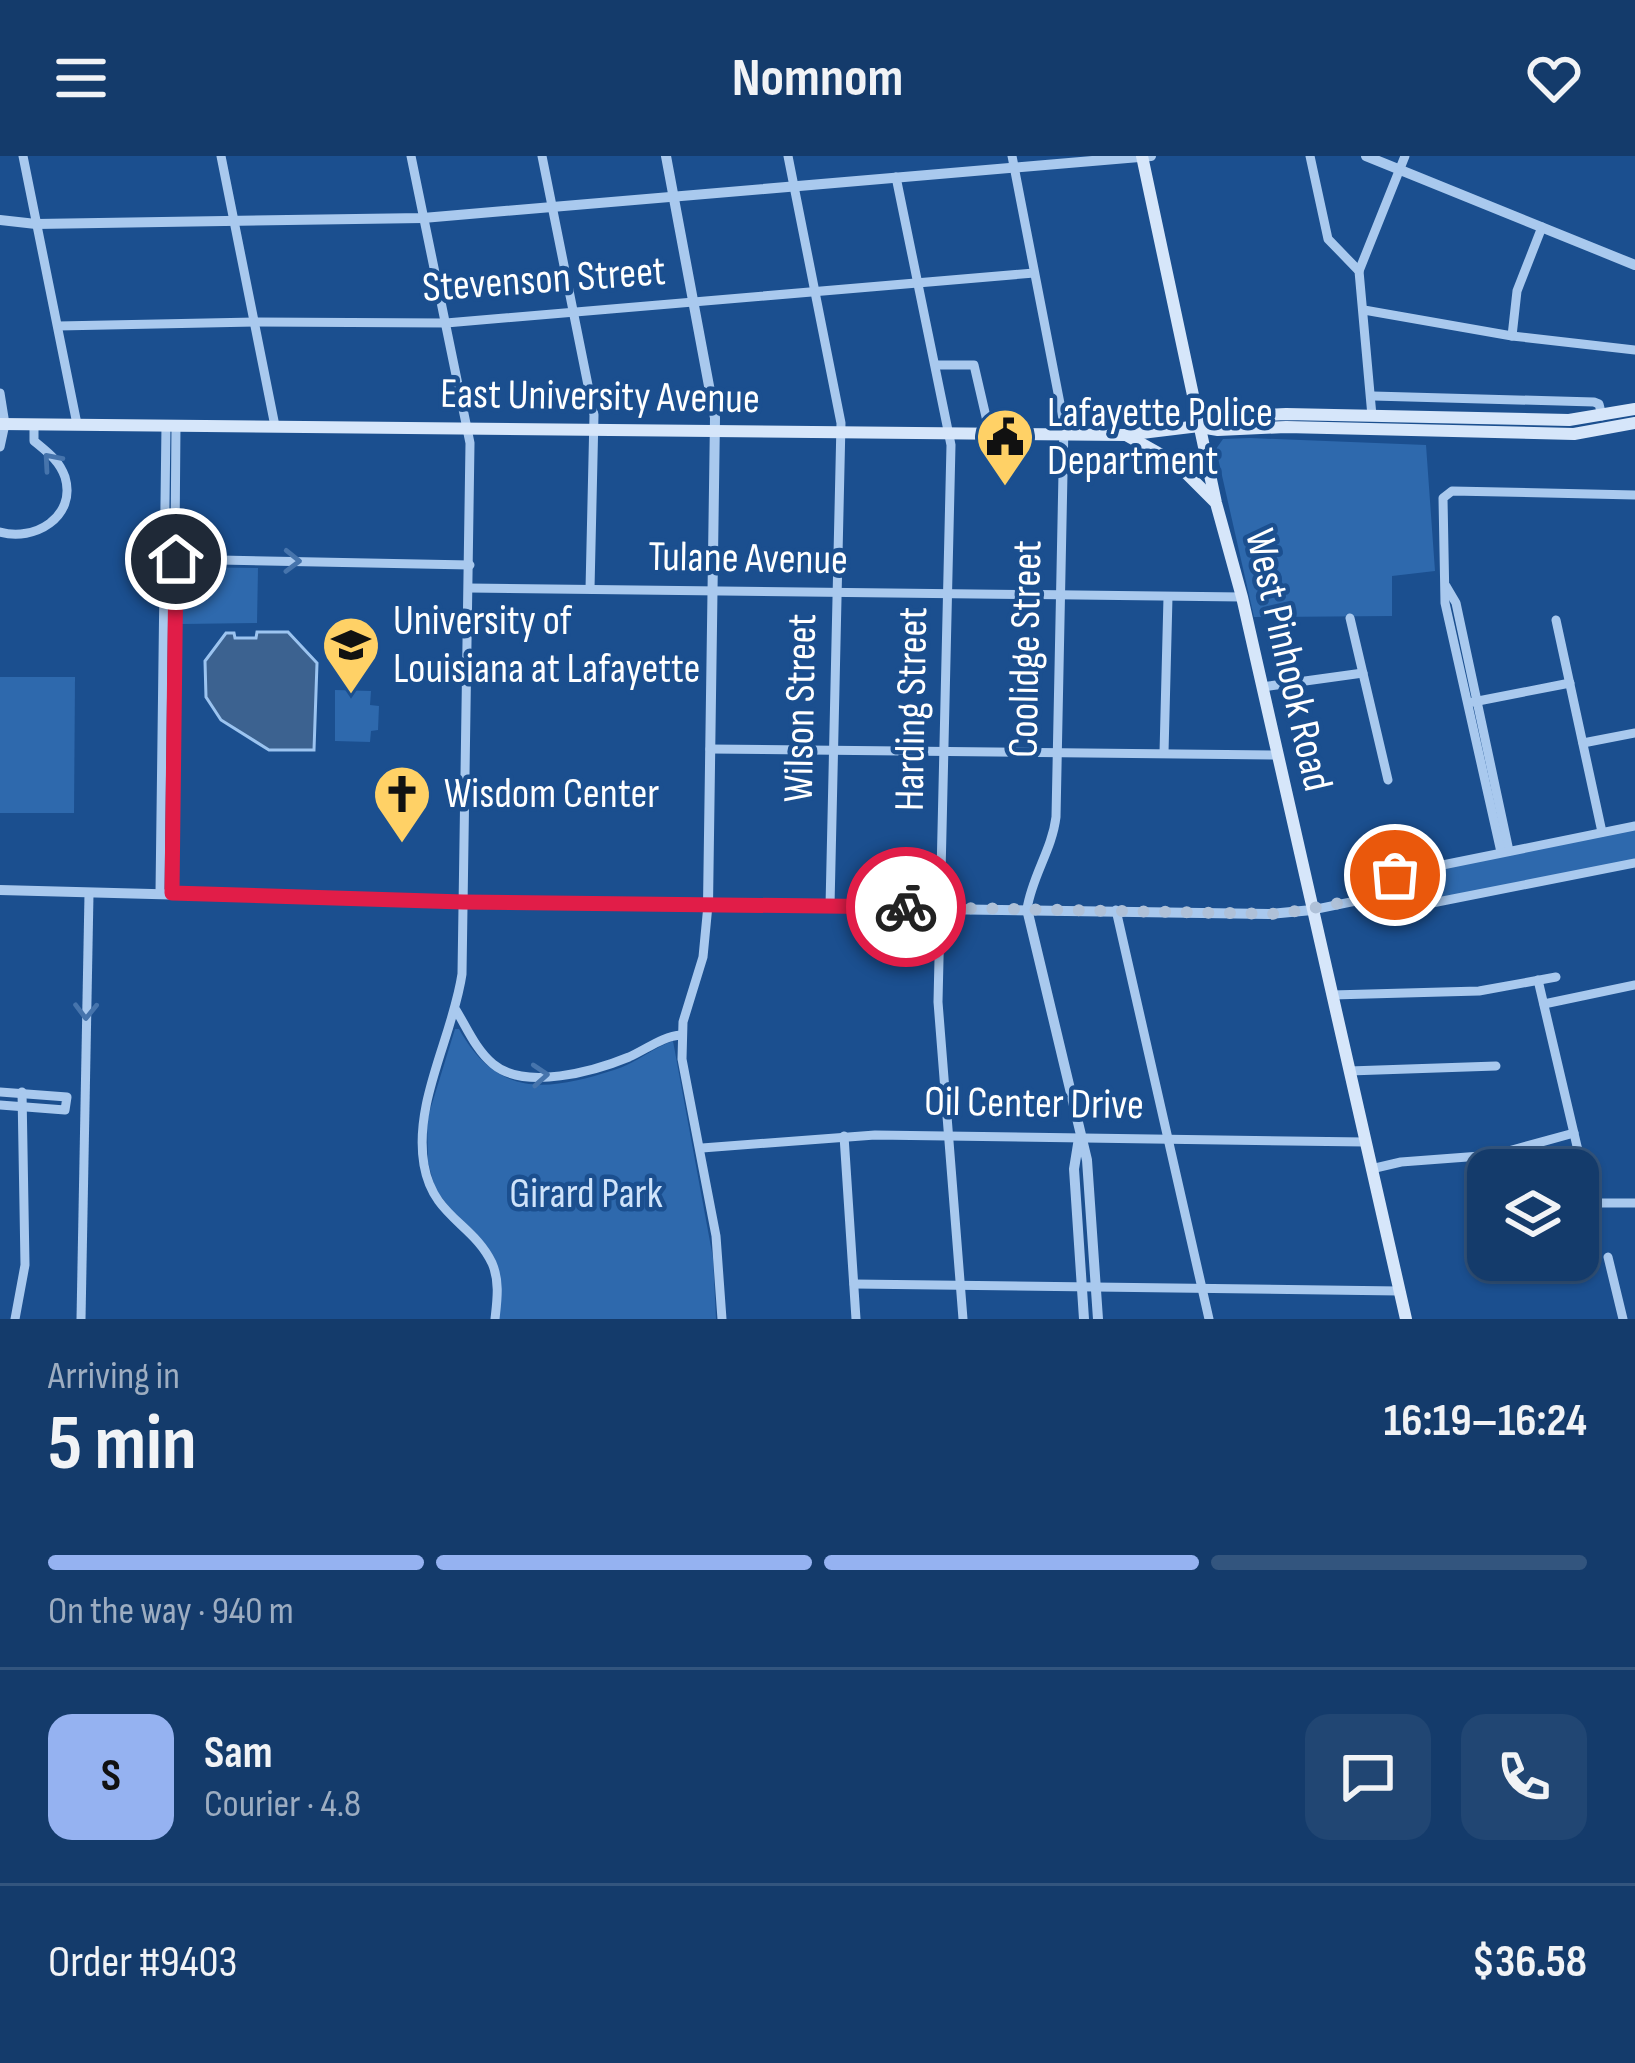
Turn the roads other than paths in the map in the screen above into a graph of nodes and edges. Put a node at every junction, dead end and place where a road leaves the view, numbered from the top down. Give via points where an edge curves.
1 (23, 156) edge
2 (221, 156) edge
3 (411, 156) edge
4 (542, 156) edge
5 (666, 156) edge
6 (788, 156) edge
7 (1142, 156) edge
8 (1151, 156) edge
9 (1310, 156) edge
10 (1366, 156) edge
11 (1012, 161) edge
12 (1403, 162) edge
13 (896, 177) junction
14 (794, 185) junction
15 (673, 196) junction
16 (551, 207) junction
17 (423, 218) junction
18 (0, 220) edge
19 (234, 222) junction
20 (36, 224) junction
21 (1542, 227) junction
22 (1635, 265) edge
23 (1359, 271) junction
24 (1034, 273) junction
25 (919, 283) junction
26 (815, 292) junction
27 (694, 302) junction
28 (1364, 310) junction
29 (574, 313) junction
30 (255, 322) junction
31 (446, 323) junction
32 (58, 326) junction
33 (1512, 336) junction
34 (1635, 350) edge
35 (936, 365) junction
36 (0, 393) edge
37 (1372, 396) junction
38 (1635, 409) edge
39 (1372, 422) junction
40 (1635, 423) edge
41 (3, 424) edge
42 (34, 424) junction
43 (76, 424) junction
44 (1604, 424) junction
45 (171, 425) junction
46 (274, 426) junction
47 (1199, 426) junction
48 (467, 428) junction
49 (594, 430) junction
50 (715, 431) junction
51 (840, 432) junction
52 (950, 434) junction
53 (989, 434) junction
54 (1064, 434) junction
55 (1125, 435) junction
56 (0, 447) edge
57 (1635, 495) edge
58 (1216, 503) junction
59 (0, 532) edge
60 (170, 559) junction
61 (470, 565) junction
62 (469, 588) junction
63 (590, 590) junction
64 (713, 592) junction
65 (836, 594) junction
66 (948, 594) junction
67 (1060, 594) junction
68 (1168, 597) junction
69 (1242, 597) junction
70 (1350, 618) dead end
71 (1556, 620) dead end
72 (1363, 673) junction
73 (1570, 682) junction
74 (1262, 688) junction
75 (1473, 702) junction
76 (1635, 733) edge
77 (1583, 743) junction
78 (710, 748) junction
79 (833, 750) junction
80 (945, 751) junction
81 (1057, 752) junction
82 (1164, 753) junction
83 (1277, 754) junction
84 (1388, 780) dead end
85 (1635, 826) edge
86 (1602, 832) junction
87 (1505, 851) junction
88 (1635, 863) edge
89 (0, 890) edge
90 (166, 893) junction
91 (89, 895) junction
92 (1384, 895) junction
93 (463, 902) junction
94 (707, 905) junction
95 (830, 906) junction
96 (941, 908) junction
97 (1028, 908) junction
98 (1116, 910) junction
99 (1312, 910) junction
100 (1556, 977) dead end
101 (1538, 980) junction
102 (1635, 985) edge
103 (1332, 995) junction
104 (1544, 1004) junction
105 (456, 1010) junction
106 (681, 1035) junction
107 (1496, 1066) dead end
108 (1349, 1071) junction
109 (0, 1091) edge
110 (22, 1093) junction
111 (0, 1105) edge
112 (22, 1106) junction
113 (1574, 1133) junction
114 (844, 1136) junction
115 (950, 1136) junction
116 (1079, 1138) junction
117 (1168, 1139) junction
118 (1365, 1142) junction
119 (702, 1148) junction
120 (1371, 1168) junction
121 (1635, 1203) edge
122 (1608, 1256) dead end
123 (854, 1284) junction
124 (961, 1285) junction
125 (1089, 1287) junction
126 (1201, 1287) junction
127 (1400, 1291) junction
128 (1635, 1300) edge
129 (1620, 1303) junction
130 (15, 1319) edge
131 (81, 1319) edge
132 (495, 1319) edge
133 (722, 1319) edge
134 (856, 1319) edge
135 (963, 1319) edge
136 (1084, 1319) edge
137 (1098, 1319) edge
138 (1209, 1319) edge
139 (1406, 1319) edge
140 (1624, 1319) edge

1 - 20 street
2 - 19 street
3 - 17 street
4 - 16 street
5 - 15 street
6 - 14 street, Wilson Street
7 - 8 street
7 - 11 street
7 - 47 main road, West Pinhook Road
9 - 23 street via 1328,239
10 - 12 street
11 - 13 street
11 - 24 street, Coolidge Street
12 - 21 street
12 - 23 street
13 - 14 street
13 - 25 street, Harding Street
14 - 15 street
14 - 26 street, Wilson Street
15 - 16 street
15 - 27 street
16 - 17 street
16 - 29 street
17 - 19 street
17 - 31 street
18 - 20 street
19 - 20 street
19 - 30 street
20 - 32 street
21 - 22 street
21 - 33 street via 1516,291
23 - 28 street
24 - 25 street, Stevenson Street
24 - 54 street, Coolidge Street
25 - 26 street, Stevenson Street
25 - 35 street, Harding Street
26 - 27 street, Stevenson Street
26 - 51 street, Wilson Street
27 - 29 street, Stevenson Street
27 - 50 street
28 - 33 street
28 - 37 street
29 - 31 street, Stevenson Street
29 - 49 street
30 - 31 street, Stevenson Street
30 - 32 street, Stevenson Street
30 - 46 street
31 - 48 street
32 - 43 street
33 - 34 street
35 - 52 street, Harding Street
35 - 53 street via 974,365
36 - 41 street
37 - 39 street
37 - 44 street via 1594,402
38 - 44 main road, East University Avenue
39 - 44 main road, East University Avenue
39 - 47 main road, East University Avenue via 1216,417
40 - 44 main road, East University Avenue
41 - 42 main road, East University Avenue
41 - 56 street
42 - 43 main road, East University Avenue
59 -> 42 street via 41,531 67,496 58,464 34,442
43 - 45 main road, East University Avenue
45 - 46 main road, East University Avenue
45 - 60 street
46 - 48 main road, East University Avenue
47 - 55 main road, East University Avenue
47 - 58 main road, West Pinhook Road
48 - 49 main road, East University Avenue
48 - 61 street
49 - 50 main road, East University Avenue
49 - 63 street
50 - 51 main road, East University Avenue
50 - 64 street
51 - 52 main road, East University Avenue
51 - 65 street, Wilson Street
52 - 53 main road, East University Avenue
52 - 66 street, Harding Street
53 - 54 main road, East University Avenue
54 - 55 main road, East University Avenue
54 - 67 street, Coolidge Street
55 - 58 main road via 1187,471
57 - 75 street via 1448,493 1445,603
58 - 69 main road, West Pinhook Road
60 -> 61 street
60 - 90 street
61 - 62 street
62 - 63 street, Tulane Avenue
62 - 93 street
63 - 64 street, Tulane Avenue
64 - 65 street, Tulane Avenue
64 - 78 street
65 - 66 street, Tulane Avenue
65 - 79 street, Wilson Street
66 - 67 street, Tulane Avenue
66 - 80 street, Harding Street
67 - 68 street, Tulane Avenue
67 - 81 street, Coolidge Street
68 - 69 street, Tulane Avenue
68 - 82 street
69 - 74 main road, West Pinhook Road
70 - 72 street
71 - 73 street
72 - 74 street
72 - 84 street
73 - 75 street
73 - 77 street
74 - 83 main road, West Pinhook Road
75 - 87 street
76 - 77 street
77 - 86 street
78 - 79 street
78 - 94 street
79 - 80 street
79 - 95 street, Wilson Street
80 - 81 street
80 - 96 street, Harding Street
81 - 82 street
81 - 97 street, Coolidge Street via 1054,837
82 - 83 street
83 - 99 main road, West Pinhook Road
85 - 86 street
86 - 87 street
87 - 92 street via 1398,874
88 - 92 street via 1412,908
89 - 91 street
90 - 91 street
90 - 93 street
91 -> 131 street
92 - 99 street
93 - 94 street
93 - 105 street
94 - 95 street
94 - 106 street via 703,957
95 - 96 street
96 - 97 street
96 - 115 street, Harding Street via 938,1020
97 - 98 street
97 - 116 street
98 - 99 street
98 - 117 street
99 - 103 main road, West Pinhook Road
100 - 101 street
101 - 103 street via 1479,991
101 - 104 street
102 - 104 street
103 - 108 main road, West Pinhook Road
104 - 113 street
105 -> 106 street via 489,1060 526,1077 606,1065
105 - 132 street via 422,1150 436,1202 494,1268
106 - 119 street
107 - 108 street
108 - 118 main road, West Pinhook Road
109 - 110 street
110 - 112 street
110 - 112 street via 67,1097 65,1110
111 - 112 street
112 - 130 street via 25,1265
113 - 120 street via 1494,1155
113 - 121 street via 1590,1196
114 - 115 street, Oil Center Drive
114 - 119 street, Oil Center Drive
114 - 123 street
115 - 116 street, Oil Center Drive
115 - 124 street, Harding Street
116 - 117 street, Oil Center Drive
116 - 125 street via 1074,1169
117 - 118 street, Oil Center Drive
117 - 126 street
118 - 120 main road, West Pinhook Road
119 - 133 street
120 - 127 main road, West Pinhook Road
122 - 129 street
123 - 124 street
123 - 134 street
124 - 125 street
124 - 135 street, Harding Street
125 - 126 street
125 - 136 street
125 - 137 street
126 - 127 street
126 - 138 street
127 - 139 main road, West Pinhook Road
128 - 129 street
129 - 140 street

